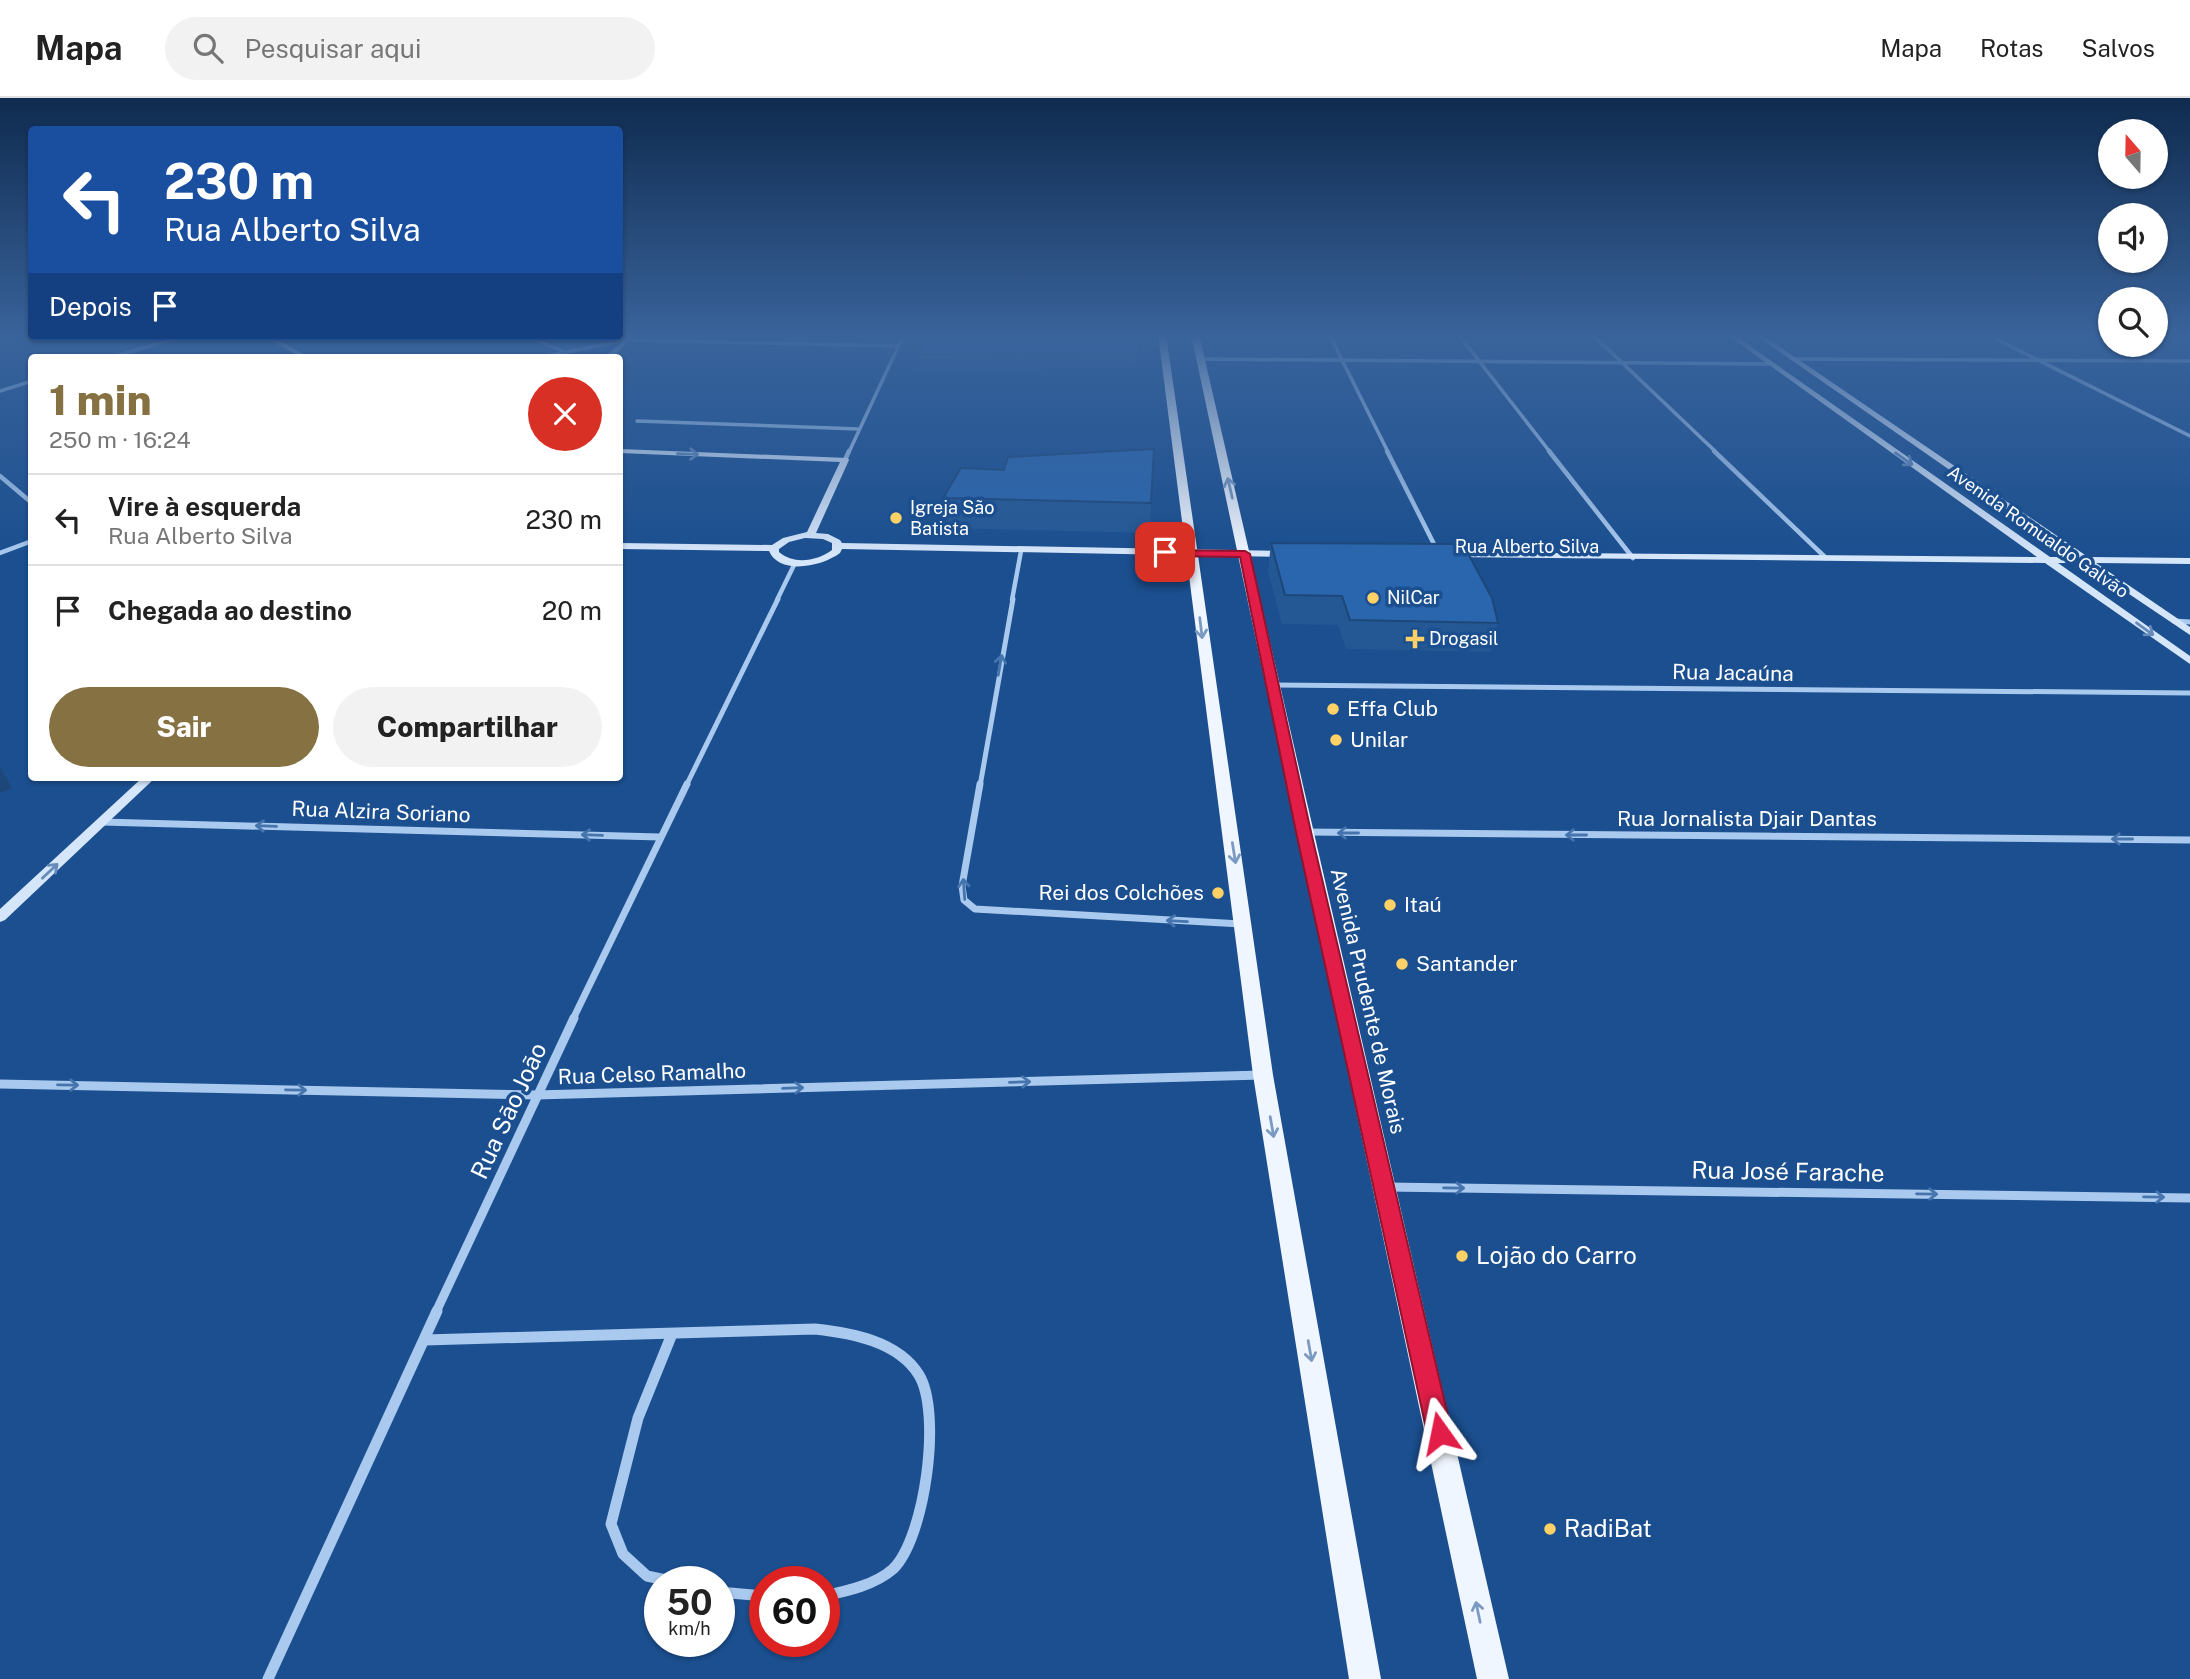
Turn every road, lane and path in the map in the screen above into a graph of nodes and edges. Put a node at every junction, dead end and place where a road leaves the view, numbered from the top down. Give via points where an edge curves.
1 (869, 408) edge
2 (1172, 408) edge
3 (1211, 408) edge
4 (1365, 408) edge
5 (1515, 408) edge
6 (1668, 408) edge
7 (1834, 408) edge
8 (1863, 408) edge
9 (2133, 408) edge
10 (637, 422) dead end
11 (859, 429) junction
12 (2190, 436) edge
13 (623, 451) edge
14 (845, 460) junction
15 (0, 476) edge
16 (28, 500) edge
17 (810, 535) junction
18 (28, 542) edge
19 (623, 546) edge
20 (774, 548) junction
21 (836, 551) junction
22 (0, 553) edge
23 (1020, 554) junction
24 (1439, 555) junction
25 (1193, 556) junction
26 (1246, 557) junction
27 (1301, 558) edge
28 (1633, 558) junction
29 (1826, 558) junction
30 (2050, 561) junction
31 (2087, 561) junction
32 (2190, 561) edge
33 (794, 563) junction
34 (2174, 621) junction
35 (2190, 622) edge
36 (2190, 632) edge
37 (2190, 661) edge
38 (1275, 685) junction
39 (2190, 693) edge
40 (146, 781) edge
41 (102, 822) junction
42 (1304, 832) junction
43 (660, 837) junction
44 (2190, 840) edge
45 (0, 918) edge
46 (1245, 925) junction
47 (1263, 1075) junction
48 (0, 1084) edge
49 (536, 1095) junction
50 (1386, 1187) junction
51 (2190, 1198) edge
52 (672, 1334) junction
53 (425, 1340) junction
54 (644, 1572) edge
55 (840, 1592) edge
56 (268, 1679) edge
57 (1365, 1679) edge
58 (1493, 1679) edge

1 - 11 street
2 - 25 main road
26 -> 3 main road, Avenida Prudente de Morais
4 - 24 street
5 - 28 street
6 - 29 street
7 -> 30 street, Avenida Romualdo Galvão
8 - 31 street, Avenida Romualdo Galvão
9 - 12 street
10 - 11 street
11 - 14 street
13 -> 14 street
14 - 17 street
15 - 16 street
17 - 20 street
17 - 21 street via 832,539
18 - 22 street
19 - 20 street
20 - 33 street via 777,557
21 - 23 street
21 - 33 street
23 - 25 street
46 -> 23 street via 993,912 975,909 964,900 962,886
24 - 28 street, Rua Alberto Silva via 1613,554
24 - 28 street, Rua Alberto Silva via 1425,558 1618,563
25 - 26 street
25 -> 46 main road
26 - 27 street
26 - 38 main road, Avenida Prudente de Morais
28 - 29 street, Rua Alberto Silva
29 - 30 street, Rua Alberto Silva
30 - 31 street, Rua Alberto Silva
30 -> 37 street, Avenida Romualdo Galvão
31 - 32 street, Rua Alberto Silva
31 - 34 street, Avenida Romualdo Galvão
33 - 43 street, Rua São João
34 - 35 street
34 - 36 street, Avenida Romualdo Galvão
38 - 39 street, Rua Jacaúna
38 - 42 main road, Avenida Prudente de Morais
40 - 41 street
43 -> 41 street, Rua Alzira Soriano
45 -> 41 street
44 -> 42 street, Rua Jornalista Djair Dantas
42 - 50 main road, Avenida Prudente de Morais
43 - 49 street, Rua São João
46 - 47 main road
49 -> 47 street, Rua Celso Ramalho
47 -> 57 main road
48 -> 49 street, Rua Celso Ramalho
49 - 53 street, Rua São João
50 -> 51 street, Rua José Farache
58 -> 50 main road, Avenida Prudente de Morais
52 - 53 street
52 - 54 street via 638,1418 611,1524 623,1554
52 - 55 street via 815,1329 856,1334 901,1358 919,1374 925,1388 929,1451 918,1526 906,1552 889,1572
53 - 56 street, Rua São João

